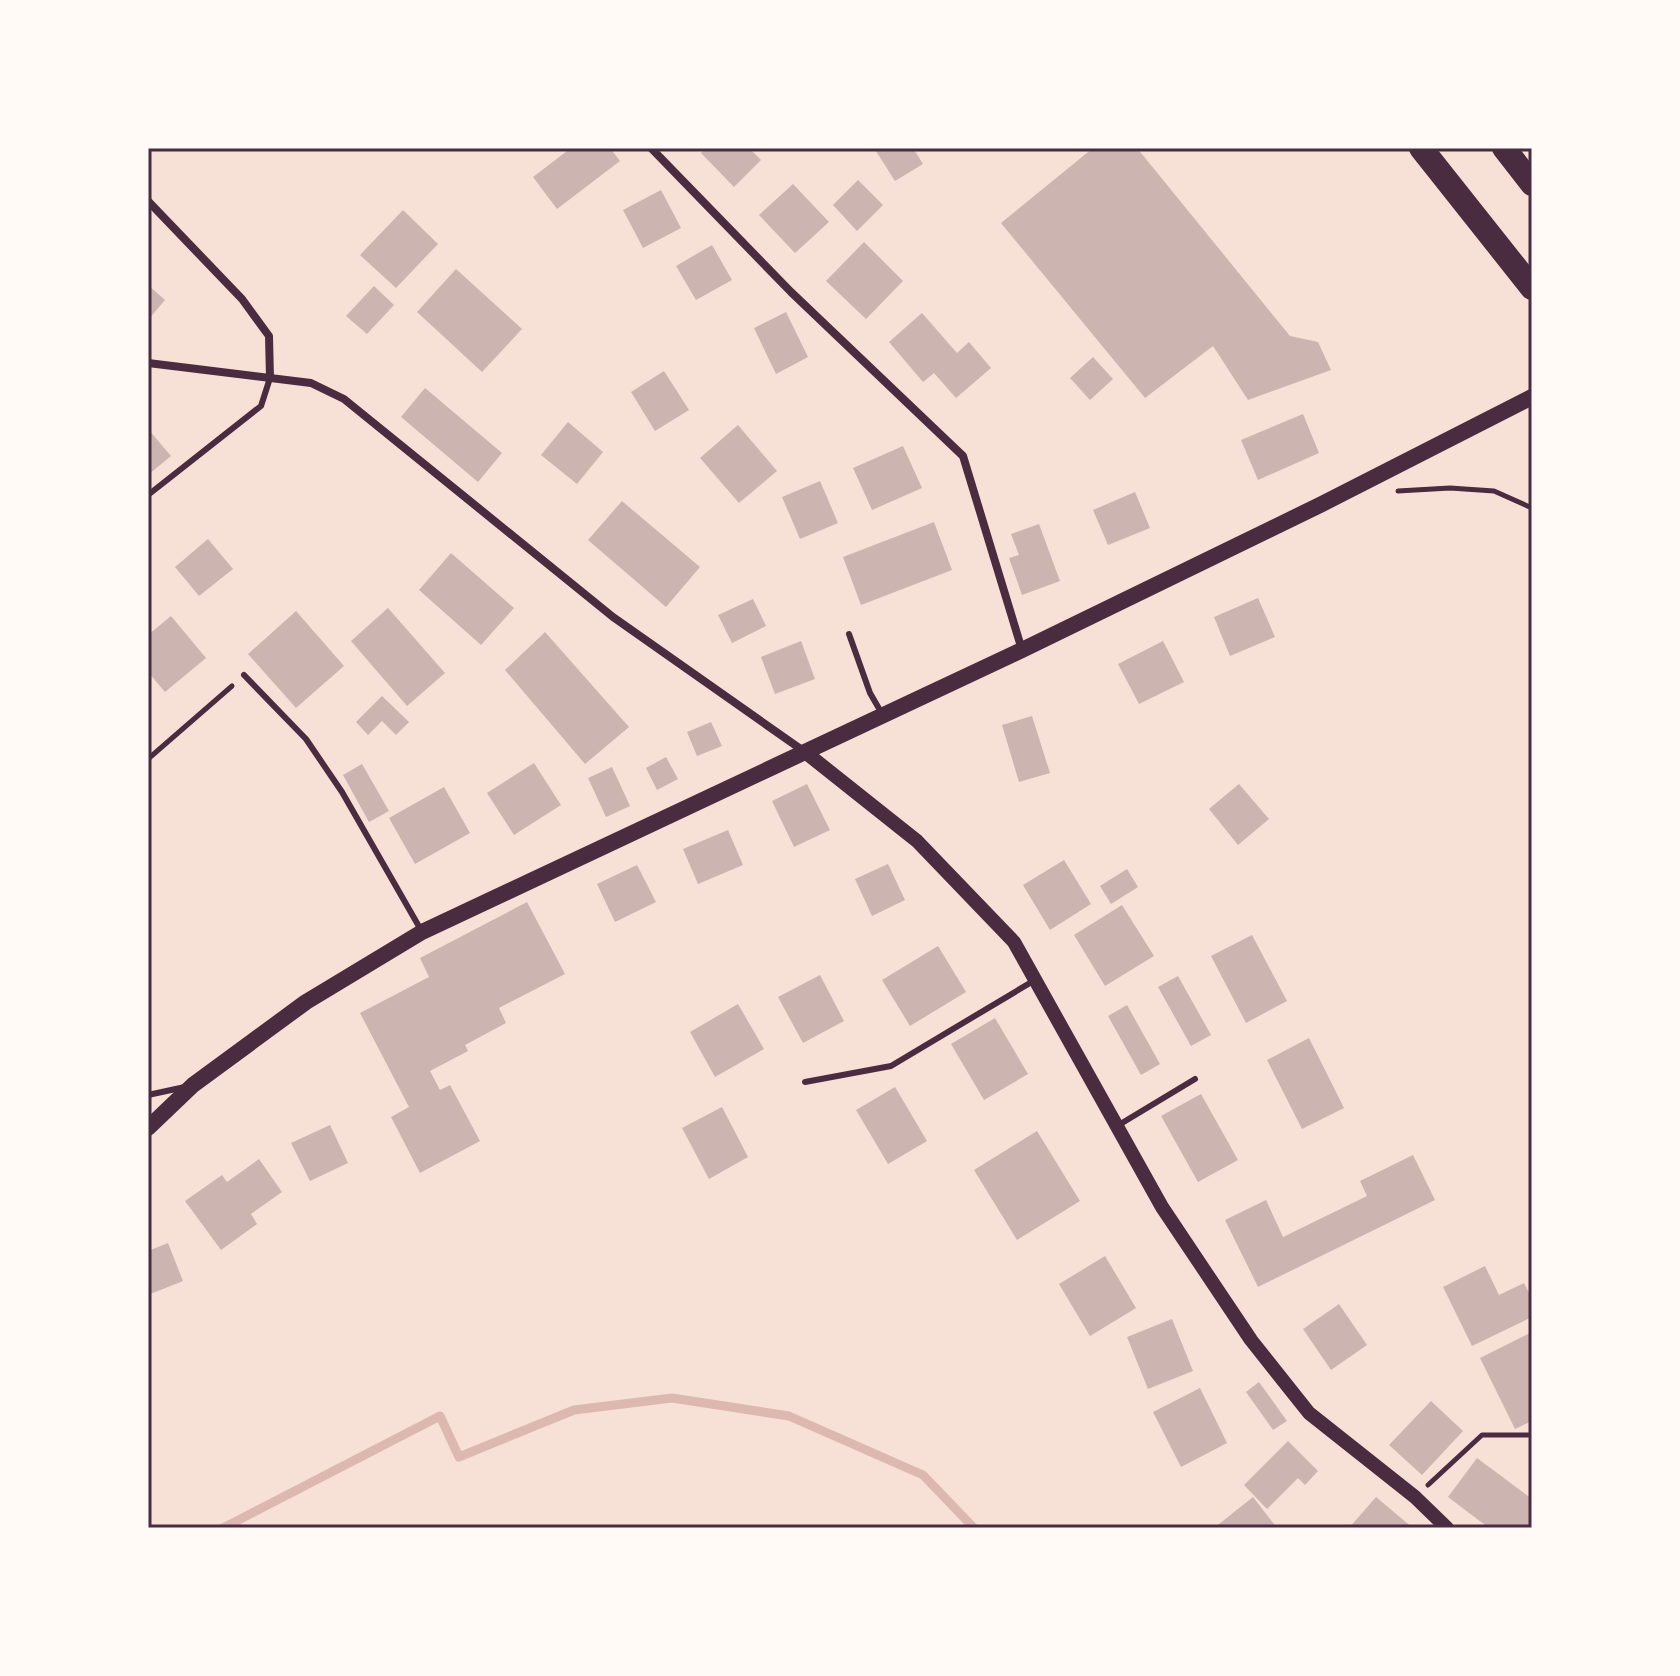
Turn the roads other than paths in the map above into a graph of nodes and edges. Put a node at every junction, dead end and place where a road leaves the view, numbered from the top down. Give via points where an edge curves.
1 (651, 148) edge
2 (1421, 148) edge
3 (1504, 148) edge
4 (1532, 184) edge
5 (148, 201) edge
6 (1532, 288) edge
7 (148, 363) edge
8 (270, 378) junction
9 (1532, 397) edge
10 (148, 495) edge
11 (849, 634) dead end
12 (1022, 650) junction
13 (244, 675) road end
14 (883, 715) junction
15 (805, 752) junction
16 (422, 932) junction
17 (1035, 980) junction
18 (1195, 1079) dead end
19 (805, 1082) dead end
20 (193, 1085) junction
21 (148, 1095) edge
22 (1117, 1126) junction
23 (148, 1128) edge
24 (1447, 1528) edge

1 - 12 street via 791,292 963,456
2 - 6 highway
3 - 4 highway
5 - 8 street via 242,299 269,336
7 - 8 street
8 - 10 lane via 261,406
8 - 15 street via 311,383 344,399 613,617
9 - 12 main road
11 - 14 lane
12 - 14 main road
13 - 16 lane via 306,739
14 - 15 main road
15 - 16 main road
15 - 17 street via 917,841 1014,942
16 - 20 main road via 306,1002
17 - 19 lane via 891,1066
17 - 22 street
18 - 22 lane
20 - 21 lane
20 - 23 main road
22 - 24 street via 1194,1256 1309,1413

